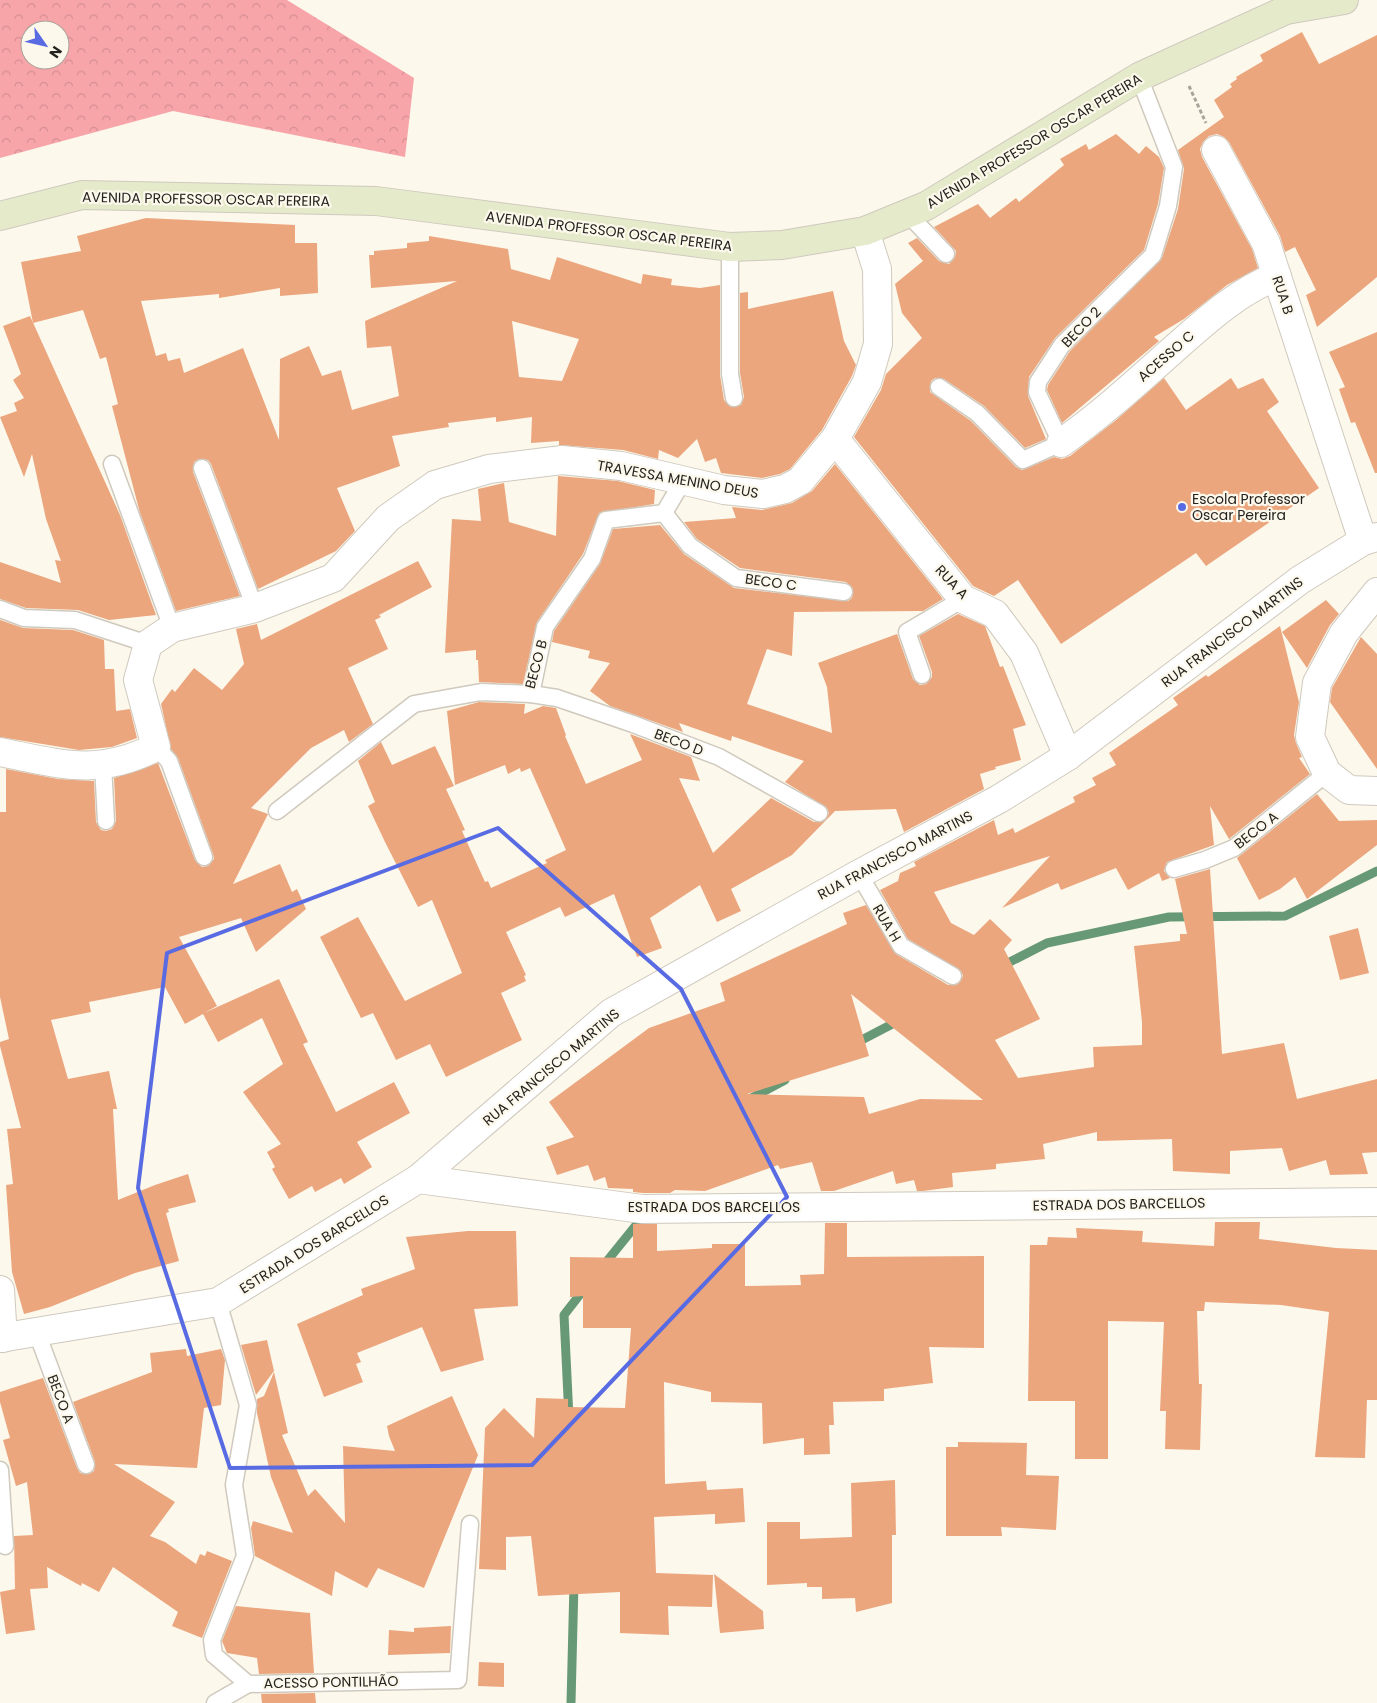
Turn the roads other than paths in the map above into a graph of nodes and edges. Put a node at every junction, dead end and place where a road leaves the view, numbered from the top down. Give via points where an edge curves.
1 (1344, 0) edge
2 (1139, 78) junction
3 (1216, 150) road end
4 (908, 214) junction
5 (0, 216) edge
6 (865, 231) junction
7 (730, 247) junction
8 (946, 254) dead end
9 (1277, 276) junction
10 (940, 387) dead end
11 (734, 398) dead end
12 (835, 439) junction
13 (1060, 443) junction
14 (112, 464) dead end
15 (202, 468) dead end
16 (684, 480) junction
17 (664, 513) junction
18 (1370, 539) edge
19 (844, 592) dead end
20 (1377, 592) edge
21 (963, 599) junction
22 (255, 608) junction
23 (0, 609) edge
24 (172, 628) junction
25 (148, 644) junction
26 (922, 675) dead end
27 (531, 694) junction
28 (156, 747) junction
29 (0, 752) edge
30 (1068, 756) junction
31 (103, 765) junction
32 (1327, 773) junction
33 (1377, 791) edge
34 (277, 811) dead end
35 (819, 813) dead end
36 (106, 821) dead end
37 (204, 857) dead end
38 (1174, 868) dead end
39 (858, 874) junction
40 (953, 976) dead end
41 (418, 1180) junction
42 (1377, 1202) edge
43 (0, 1290) edge
44 (218, 1302) junction
45 (37, 1333) junction
46 (1, 1340) edge
47 (86, 1465) dead end
48 (0, 1470) edge
49 (470, 1524) dead end
50 (5, 1546) dead end
51 (248, 1684) junction
52 (215, 1703) edge

1 - 2 main road, AVENIDA PROFESSOR OSCAR PEREIRA via 1286,10
2 - 4 main road, AVENIDA PROFESSOR OSCAR PEREIRA
2 - 13 lane, BECO 2 via 1174,167 1168,206 1153,255 1062,344 1038,382 1037,392
3 - 9 street, RUA B via 1266,243
4 - 6 main road, AVENIDA PROFESSOR OSCAR PEREIRA
4 - 8 lane
5 - 7 main road, AVENIDA PROFESSOR OSCAR PEREIRA via 82,195 376,201
6 - 7 main road, AVENIDA PROFESSOR OSCAR PEREIRA via 782,245
6 - 12 street, TRAVESSA MENINO DEUS via 878,269 878,344 867,382
7 - 11 lane via 730,374
9 - 13 street, ACESSO C via 1256,284 1219,309 1090,423
9 - 18 street, RUA B
10 - 13 lane via 977,413 1023,460
12 - 16 street, TRAVESSA MENINO DEUS via 800,481 785,490 763,494 724,490
12 - 21 street, RUA A
14 - 24 lane
15 - 22 lane
16 - 17 lane
16 - 22 street, TRAVESSA MENINO DEUS via 621,466 562,460 489,469 435,485 388,518 333,578
17 - 19 lane, BECO C via 690,546 736,578
17 - 27 lane, BECO B via 606,520 592,559 545,628
18 - 30 street, RUA FRANCISCO MARTINS via 1300,580
20 - 32 street via 1344,633 1317,684 1310,737
21 - 26 lane via 907,632
21 - 30 street, RUA A via 995,614 1024,653
22 - 24 street, TRAVESSA MENINO DEUS
23 - 25 lane via 24,618 75,620
24 - 25 street, TRAVESSA MENINO DEUS
25 - 28 street via 138,680
27 - 34 lane, BECO B via 481,692 414,704
27 - 35 lane, BECO D via 557,698 719,757
28 - 31 street via 137,757
28 - 37 lane via 169,761
29 - 31 street via 72,767
30 - 39 street, RUA FRANCISCO MARTINS via 999,799
31 - 36 lane
32 - 33 street via 1349,790
32 - 38 lane, BECO A via 1234,848
39 - 40 lane, RUA H via 901,946
39 - 41 street, RUA FRANCISCO MARTINS via 611,1013
41 - 42 street, ESTRADA DOS BARCELLOS via 642,1209
41 - 44 street, ESTRADA DOS BARCELLOS
43 - 46 street
44 - 45 street, ESTRADA DOS BARCELLOS
44 - 51 lane, ACESSO PONTILHÃO via 248,1405 234,1485 245,1556 212,1640 214,1655
45 - 46 street, ESTRADA DOS BARCELLOS
45 - 47 lane, BECO A
48 - 50 lane
49 - 51 lane, ACESSO PONTILHÃO via 458,1680
51 - 52 lane

